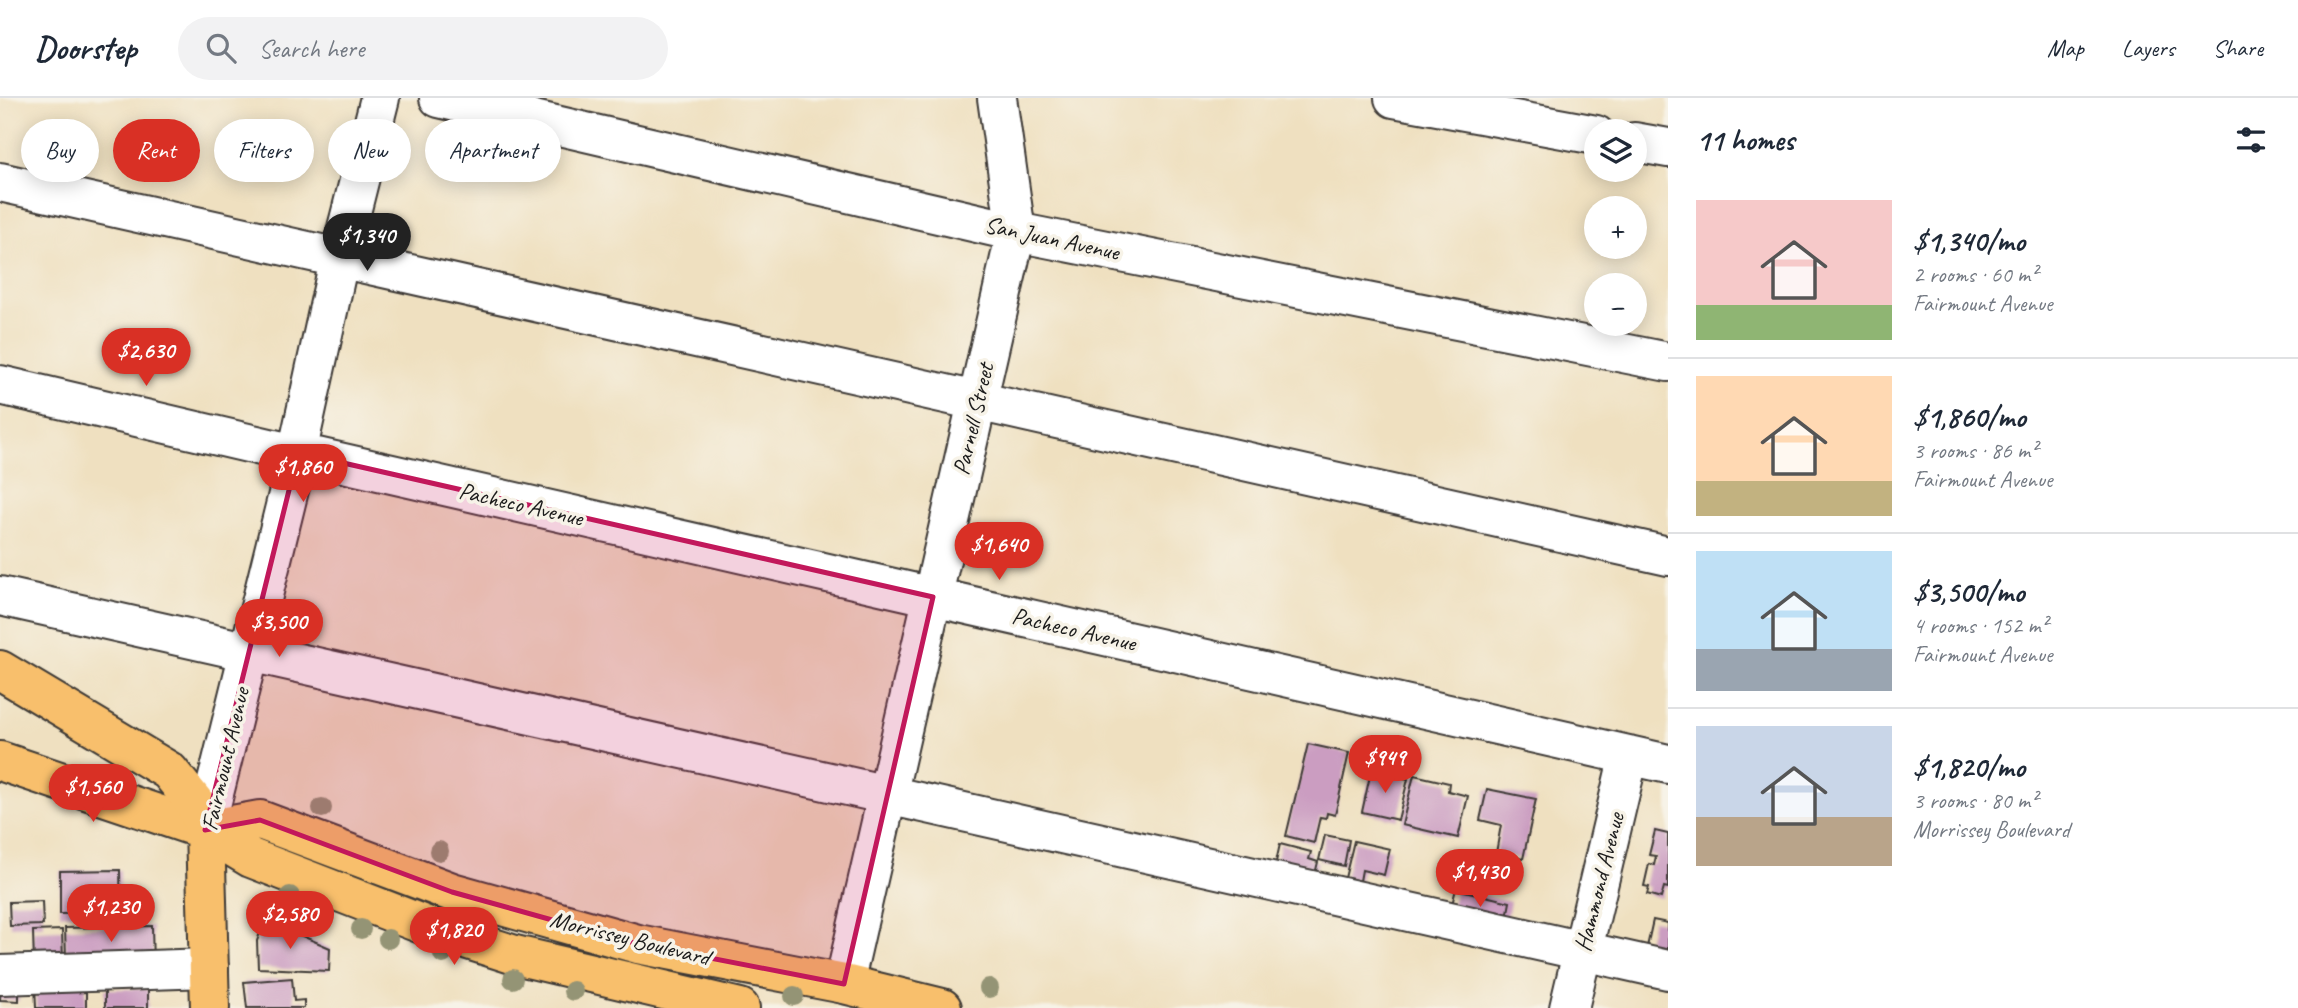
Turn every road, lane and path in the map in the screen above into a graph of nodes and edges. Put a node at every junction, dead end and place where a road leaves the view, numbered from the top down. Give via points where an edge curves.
1 (380, 98) edge
2 (439, 98) edge
3 (997, 98) edge
4 (1394, 98) edge
5 (1584, 133) edge
6 (1647, 144) edge
7 (1668, 148) edge
8 (0, 181) edge
9 (1016, 232) junction
10 (340, 256) junction
11 (1668, 362) edge
12 (0, 385) edge
13 (977, 400) junction
14 (297, 454) junction
15 (1668, 556) edge
16 (0, 596) edge
17 (933, 597) junction
18 (250, 652) junction
19 (0, 670) edge
20 (1629, 755) junction
21 (0, 761) edge
22 (1668, 764) edge
23 (886, 794) junction
24 (205, 830) junction
25 (638, 944) junction
26 (1582, 950) junction
27 (209, 968) junction
28 (1668, 971) edge
29 (0, 975) edge
30 (844, 984) junction
31 (641, 995) edge
32 (210, 1008) edge
33 (740, 1008) edge
34 (942, 1008) edge
35 (1569, 1008) edge

1 - 10 street, Fairmount Avenue
2 - 9 street, San Juan Avenue
3 - 9 street, Parnell Street
4 - 5 street
6 - 7 street
8 - 10 street
9 - 11 street, San Juan Avenue
9 - 13 street, Parnell Street
10 - 13 street
10 - 14 street, Fairmount Avenue
12 - 14 street, Pacheco Avenue
13 - 15 street
13 - 17 street, Parnell Street
14 - 17 street, Pacheco Avenue
14 - 18 street, Fairmount Avenue
16 - 18 street
17 - 20 street, Pacheco Avenue
17 - 23 street, Parnell Street
18 - 23 street
18 - 24 street, Fairmount Avenue
19 - 24 main road via 169,771 195,803
20 - 22 street, Pacheco Avenue
20 - 26 street, Hammond Avenue
21 - 24 main road, Morrissey Boulevard
23 - 26 street
23 - 30 street, Parnell Street
24 - 25 main road, Morrissey Boulevard via 261,820 452,892
24 - 27 main road, Fairmount Avenue
24 - 31 main road, Morrissey Boulevard via 251,858 437,930
25 - 30 main road, Morrissey Boulevard
25 - 31 street
26 - 28 street
26 - 35 street, Hammond Avenue
27 - 29 street
27 - 32 main road, Fairmount Avenue
30 - 34 main road, Morrissey Boulevard
31 - 33 main road, Morrissey Boulevard

